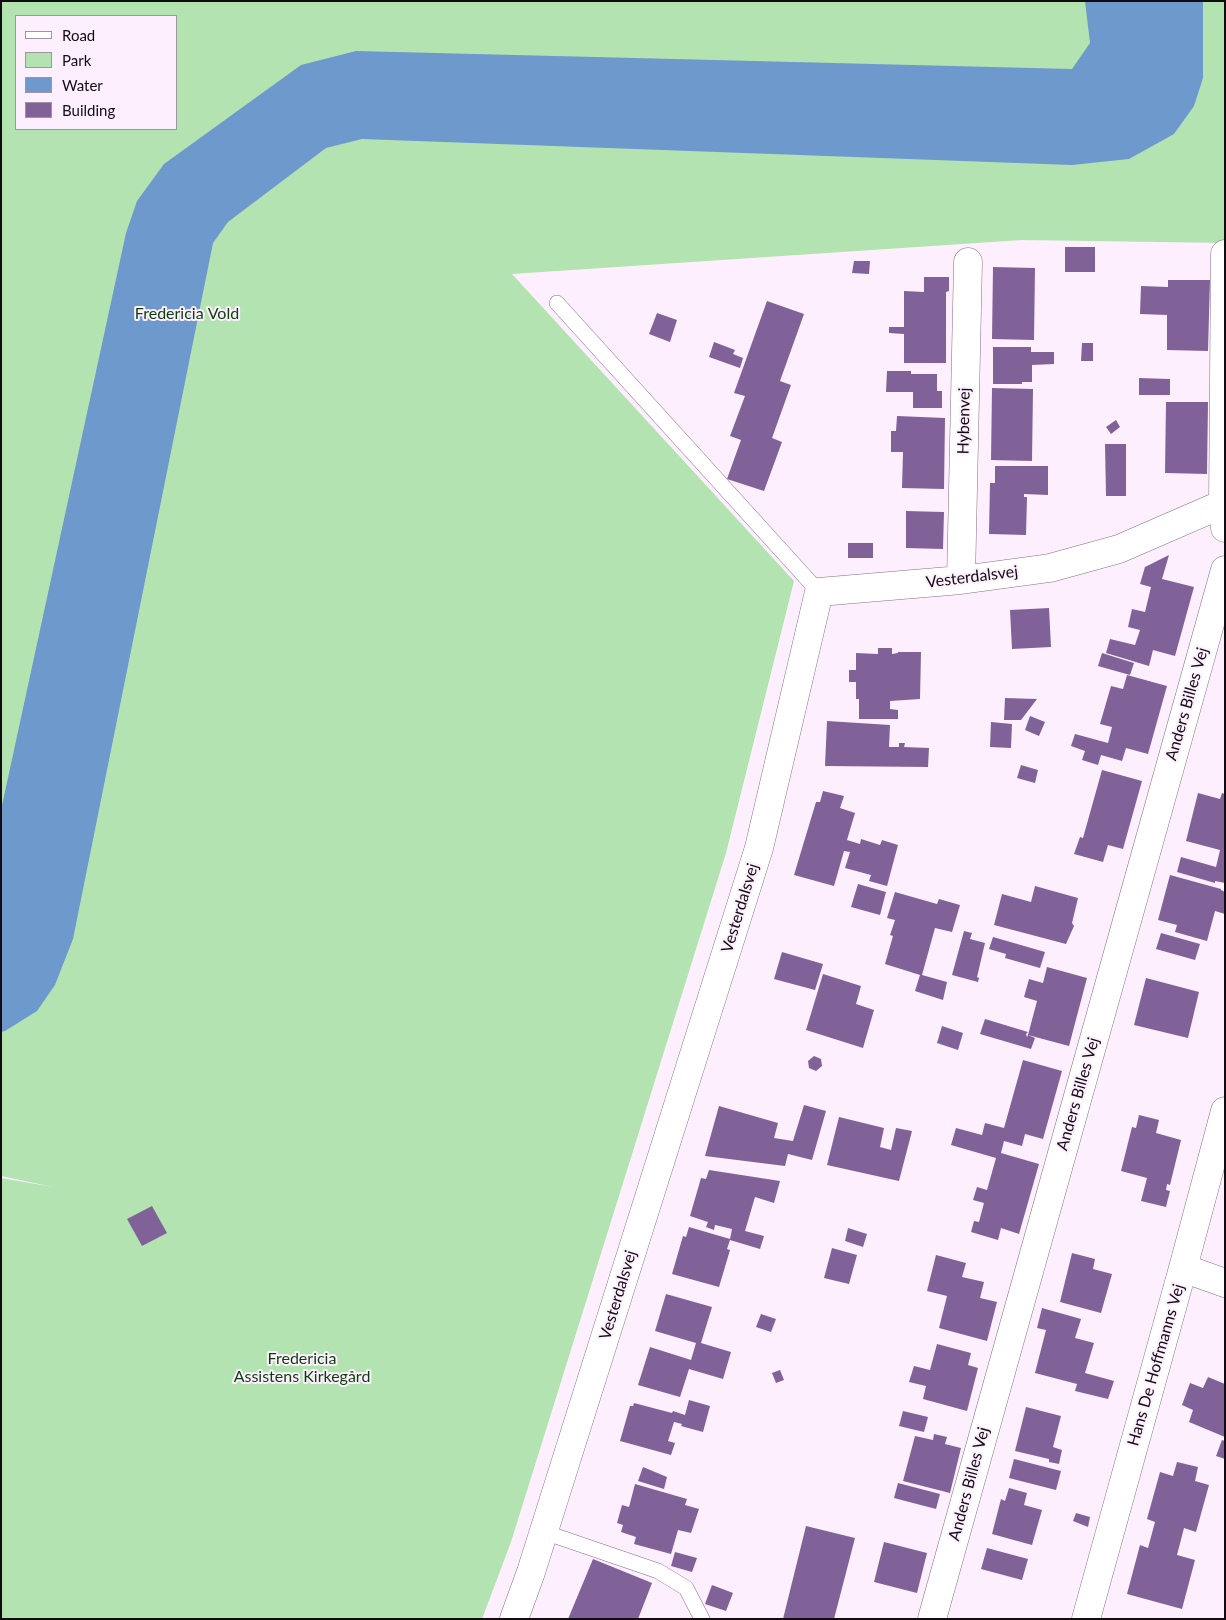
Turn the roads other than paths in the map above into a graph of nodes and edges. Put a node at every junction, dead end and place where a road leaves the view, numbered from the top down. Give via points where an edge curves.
1 (1225, 254) edge
2 (968, 262) dead end
3 (557, 303) dead end
4 (1224, 512) edge
5 (1225, 570) edge
6 (961, 580) junction
7 (819, 592) junction
8 (1225, 1111) edge
9 (1183, 1268) junction
10 (1225, 1283) edge
11 (544, 1532) junction
12 (514, 1619) edge
13 (702, 1619) edge
14 (932, 1619) edge
15 (1086, 1619) edge

1 - 4 street
2 - 6 street, Hybenvej
3 - 7 lane
4 - 6 street, Vesterdalsvej via 1119,549 1050,568
5 - 14 street, Anders Billes Vej
6 - 7 street, Vesterdalsvej
7 - 11 street, Vesterdalsvej via 759,848
8 - 9 street, Hans De Hoffmanns Vej
9 - 10 street
9 - 15 street, Hans De Hoffmanns Vej
11 - 12 street, Vesterdalsvej
11 - 13 lane via 658,1571 686,1588

